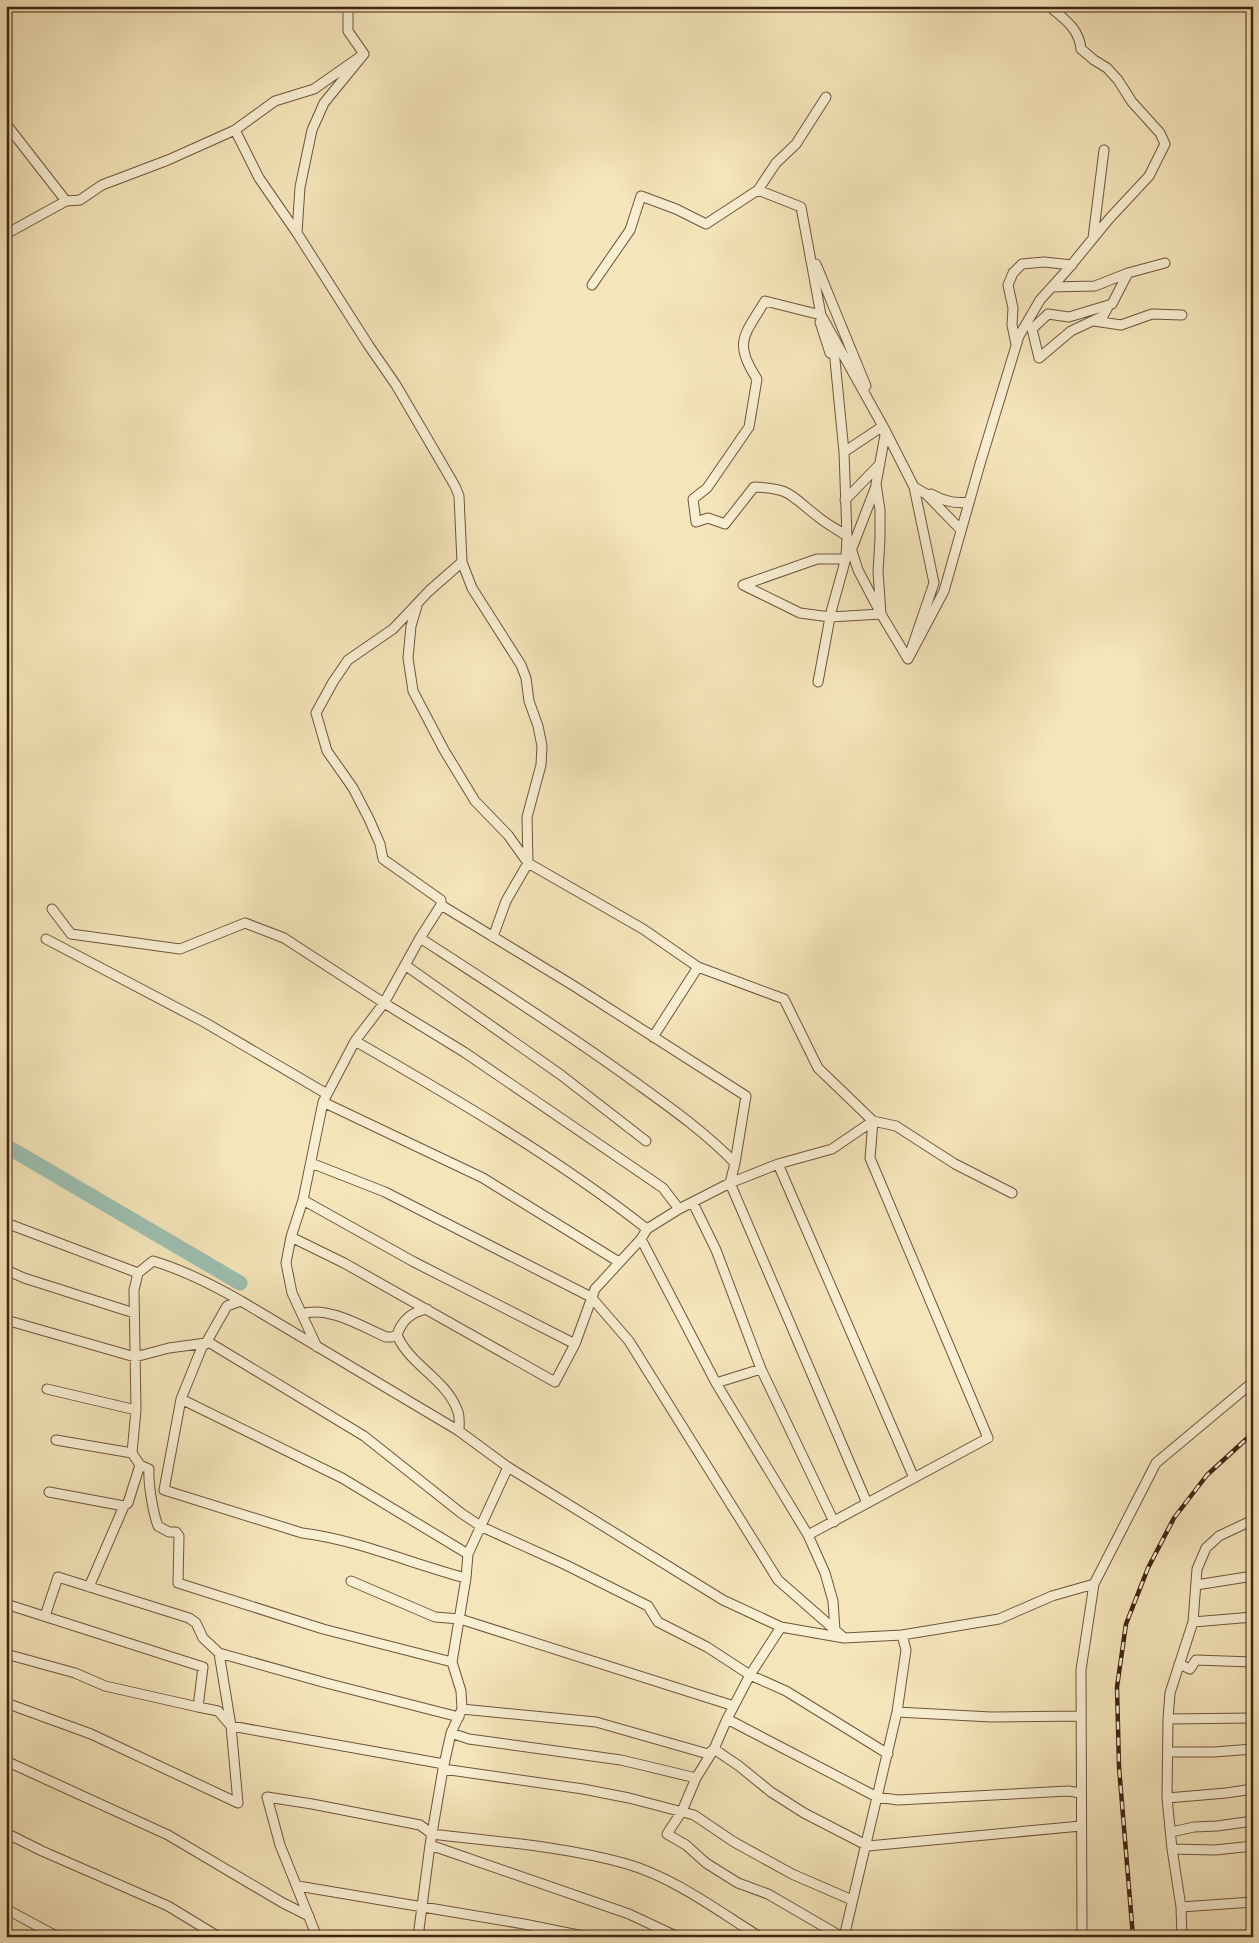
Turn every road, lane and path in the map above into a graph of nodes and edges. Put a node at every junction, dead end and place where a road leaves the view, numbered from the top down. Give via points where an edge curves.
1 (348, 6) edge
2 (1050, 6) edge
3 (364, 54) junction
4 (826, 97) dead end
5 (6, 124) edge
6 (235, 130) junction
7 (1104, 150) dead end
8 (758, 190) junction
9 (66, 201) junction
10 (297, 233) junction
11 (6, 234) edge
12 (1093, 238) junction
13 (808, 246) junction
14 (1165, 262) dead end
15 (1072, 265) junction
16 (1128, 273) junction
17 (592, 285) dead end
18 (1052, 287) junction
19 (1109, 305) junction
20 (820, 315) junction
21 (1182, 315) dead end
22 (1094, 321) junction
23 (832, 336) junction
24 (1017, 344) junction
25 (836, 370) junction
26 (882, 425) junction
27 (844, 452) junction
28 (880, 463) junction
29 (876, 484) junction
30 (918, 489) junction
31 (845, 500) junction
32 (969, 502) junction
33 (961, 530) junction
34 (847, 536) junction
35 (851, 552) junction
36 (841, 558) dead end
37 (462, 562) junction
38 (417, 603) junction
39 (881, 614) junction
40 (830, 617) junction
41 (908, 659) junction
42 (818, 682) dead end
43 (528, 863) junction
44 (441, 905) junction
45 (52, 909) dead end
46 (493, 937) junction
47 (420, 938) junction
48 (46, 939) dead end
49 (405, 965) junction
50 (698, 967) junction
51 (384, 1003) junction
52 (653, 1038) junction
53 (355, 1041) junction
54 (325, 1098) junction
55 (874, 1121) junction
56 (646, 1141) dead end
57 (311, 1163) junction
58 (735, 1163) junction
59 (778, 1164) junction
60 (730, 1183) junction
61 (1012, 1193) dead end
62 (303, 1200) junction
63 (693, 1202) junction
64 (679, 1209) junction
65 (6, 1223) edge
66 (647, 1229) junction
67 (291, 1237) junction
68 (641, 1238) junction
69 (619, 1262) junction
70 (6, 1270) edge
71 (138, 1273) junction
72 (591, 1297) junction
73 (241, 1301) junction
74 (427, 1310) junction
75 (134, 1313) junction
76 (302, 1314) junction
77 (6, 1320) edge
78 (397, 1335) junction
79 (206, 1343) junction
80 (576, 1344) junction
81 (317, 1347) junction
82 (135, 1357) junction
83 (761, 1369) junction
84 (1253, 1382) edge
85 (716, 1383) junction
86 (47, 1389) dead end
87 (181, 1399) junction
88 (136, 1410) junction
89 (459, 1431) junction
90 (56, 1440) dead end
91 (132, 1453) junction
92 (140, 1465) junction
93 (508, 1467) junction
94 (914, 1478) junction
95 (49, 1492) dead end
96 (867, 1503) junction
97 (124, 1506) junction
98 (1253, 1520) edge
99 (834, 1522) junction
100 (482, 1527) junction
101 (808, 1535) junction
102 (468, 1554) junction
103 (1253, 1576) edge
104 (466, 1578) junction
105 (351, 1581) dead end
106 (1094, 1584) junction
107 (1196, 1585) junction
108 (89, 1587) junction
109 (6, 1604) edge
110 (45, 1616) junction
111 (1253, 1617) edge
112 (460, 1619) junction
113 (1192, 1622) junction
114 (781, 1627) junction
115 (835, 1630) junction
116 (902, 1636) junction
117 (844, 1638) junction
118 (219, 1653) junction
119 (6, 1654) edge
120 (452, 1662) junction
121 (1253, 1662) edge
122 (1179, 1664) junction
123 (750, 1675) junction
124 (6, 1703) edge
125 (198, 1706) junction
126 (734, 1706) junction
127 (898, 1712) junction
128 (460, 1713) junction
129 (1081, 1716) junction
130 (1253, 1718) edge
131 (727, 1719) junction
132 (1168, 1719) junction
133 (231, 1726) junction
134 (451, 1733) junction
135 (714, 1749) junction
136 (1253, 1749) edge
137 (1169, 1752) junction
138 (888, 1754) junction
139 (6, 1761) edge
140 (444, 1767) junction
141 (696, 1778) junction
142 (1253, 1789) edge
143 (1081, 1793) junction
144 (877, 1797) junction
145 (1167, 1798) junction
146 (682, 1811) junction
147 (1253, 1821) edge
148 (1081, 1826) junction
149 (1171, 1832) junction
150 (6, 1833) edge
151 (432, 1834) junction
152 (430, 1845) junction
153 (865, 1845) junction
154 (1253, 1846) edge
155 (1172, 1849) junction
156 (298, 1886) junction
157 (852, 1900) junction
158 (1253, 1902) edge
159 (423, 1907) junction
160 (1181, 1907) junction
161 (6, 1909) edge
162 (308, 1916) junction
163 (58, 1937) edge
164 (218, 1937) edge
165 (318, 1937) edge
166 (418, 1937) edge
167 (588, 1937) edge
168 (678, 1937) edge
169 (760, 1937) edge
170 (843, 1937) edge
171 (1082, 1937) edge
172 (1182, 1937) edge

1 - 3 street via 348,31
2 - 12 street via 1080,37 1081,49 1118,80 1132,102 1160,133 1164,144 1149,176
3 - 6 street via 314,88 275,101
3 - 10 street via 324,103 312,130 300,187
4 - 8 street via 796,144 776,163
5 - 9 street
6 - 9 street via 102,185 80,200
6 - 10 street via 259,178
7 - 12 street
8 - 13 street via 800,207
8 - 17 street via 706,224 641,196 630,230
9 - 11 street
10 - 37 street via 396,385 455,486 459,496
12 - 15 street
13 - 20 street
13 - 26 street
14 - 16 street
15 - 18 street
15 - 24 street via 1022,264 1013,273 1008,285
16 - 18 street via 1095,286
16 - 19 street
18 - 24 street via 1040,300
19 - 22 street via 1104,316
19 - 22 street via 1069,317 1048,314 1032,329 1039,358 1071,331
20 - 23 street
20 - 25 street
20 - 34 street via 765,301 743,337 745,361 757,379 748,427 707,488 692,499 696,522 708,518 725,524 754,486 774,488 790,494
21 - 22 street via 1152,314 1120,325
23 - 25 street
23 - 26 street
24 - 32 street
25 - 27 street
26 - 27 street
26 - 28 street via 885,435
26 - 30 street
27 - 31 street
28 - 29 street
28 - 31 street
29 - 35 street
29 - 39 street via 880,510 878,572
30 - 32 street via 946,500
30 - 33 street
30 - 41 street via 934,583
31 - 34 street
32 - 33 street
33 - 41 street via 944,591
34 - 35 street
34 - 40 street via 846,558
35 - 39 street
36 - 40 street via 817,559 743,585 800,613
37 - 38 street
37 - 43 street via 472,588 521,665 538,726 541,765 527,817
38 - 43 street via 408,658 413,691 475,801 508,835
38 - 44 street via 392,629 348,660 316,713 327,751 370,819 383,859 441,900
39 - 40 street
39 - 41 street
40 - 42 street
43 - 46 street via 506,901
43 - 50 street via 643,929
44 - 46 street
44 - 47 street
45 - 51 street via 71,934 180,949 245,923 284,938
46 - 52 street
47 - 49 street
47 - 58 street via 584,1045 712,1139
48 - 54 street via 204,1022
49 - 51 street
49 - 56 street via 547,1065
50 - 52 street
50 - 55 street via 784,999 818,1068
51 - 53 street
51 - 64 street via 489,1068 663,1188
52 - 58 street via 746,1096
53 - 54 street
53 - 66 street via 472,1108 553,1160
54 - 57 street
54 - 69 street via 483,1178
55 - 59 street via 832,1149
55 - 61 street via 896,1126 955,1164
55 - 94 street via 870,1158 988,1438
57 - 62 street
57 - 72 street via 385,1192
58 - 60 street
59 - 60 street
59 - 94 street
60 - 63 street
60 - 96 street
62 - 67 street
62 - 80 street via 414,1262
63 - 64 street
63 - 83 street via 716,1250
64 - 66 street
65 - 71 street
66 - 68 street
67 - 74 street
67 - 76 street via 286,1264 292,1293
68 - 69 street
68 - 85 street
69 - 72 street
70 - 75 street
71 - 73 street via 153,1261 213,1285
71 - 75 street
72 - 80 street
72 - 115 street via 629,1341 778,1580
73 - 79 street via 228,1306
73 - 81 street
74 - 78 street via 413,1313 401,1324
74 - 80 street via 554,1382
75 - 82 street
76 - 78 street via 317,1311 331,1314 386,1337
76 - 81 street
77 - 82 street
78 - 89 street via 406,1351 450,1394 458,1413
79 - 82 street
79 - 87 street
79 - 100 street via 210,1342 364,1436
81 - 89 street
82 - 88 street
83 - 85 street
83 - 99 street
84 - 106 street via 1156,1463
85 - 101 street
86 - 88 street
87 - 102 street via 342,1478
87 - 104 street via 164,1490 302,1533 362,1546
88 - 91 street
89 - 93 street
90 - 91 street
91 - 92 street
92 - 97 street
92 - 120 street via 149,1470 148,1480 158,1526 179,1536 178,1583 323,1629
93 - 100 street
93 - 114 street via 723,1600
94 - 96 street
95 - 97 street
96 - 99 street
97 - 108 street
98 - 107 street via 1219,1536 1206,1548 1197,1569
99 - 101 street
100 - 102 street
100 - 123 street via 648,1606 658,1622 707,1647
101 - 115 street via 833,1601
102 - 104 street
103 - 107 street
104 - 112 street
105 - 112 street via 435,1617
106 - 116 street via 1052,1596 998,1619
106 - 129 street via 1081,1670
107 - 113 street
108 - 110 street via 58,1577
108 - 118 street via 189,1618
109 - 110 street
110 - 125 street via 203,1667
111 - 113 street
112 - 120 street
112 - 126 street
113 - 122 street
114 - 117 street
114 - 123 street
115 - 117 street
116 - 117 street
116 - 127 street via 906,1650
118 - 128 street via 326,1683
118 - 133 street
119 - 125 street via 75,1673 105,1686
120 - 128 street via 461,1692
121 - 122 street via 1196,1660 1190,1670
122 - 132 street via 1170,1693
123 - 126 street
123 - 138 street via 786,1691
124 - 133 street via 90,1734 238,1803
125 - 133 street via 218,1711
126 - 131 street
127 - 129 street
127 - 138 street
128 - 134 street
128 - 135 street via 596,1722 708,1754
129 - 143 street
130 - 132 street
131 - 135 street
131 - 144 street
132 - 137 street
133 - 140 street
134 - 140 street
134 - 141 street via 469,1739 622,1760
135 - 141 street
135 - 153 street via 804,1813
136 - 137 street
137 - 145 street
138 - 144 street
139 - 162 street via 168,1835
140 - 146 street via 629,1798
140 - 151 street
141 - 146 street
142 - 145 street
143 - 144 street via 898,1800
143 - 148 street
144 - 153 street
145 - 149 street
146 - 157 street via 694,1814 734,1842 792,1874
146 - 170 street via 667,1834 738,1883 768,1894
147 - 149 street
148 - 153 street
148 - 171 street
149 - 155 street
150 - 164 street via 168,1906
151 - 152 street
151 - 156 street via 420,1825 267,1797 280,1845
151 - 169 street via 562,1849 628,1864 670,1882
152 - 159 street
152 - 168 street via 629,1914
153 - 157 street
154 - 155 street via 1215,1850
155 - 160 street
156 - 159 street
156 - 162 street
157 - 170 street
158 - 160 street
159 - 166 street
159 - 167 street
160 - 172 street
161 - 163 street
162 - 165 street

